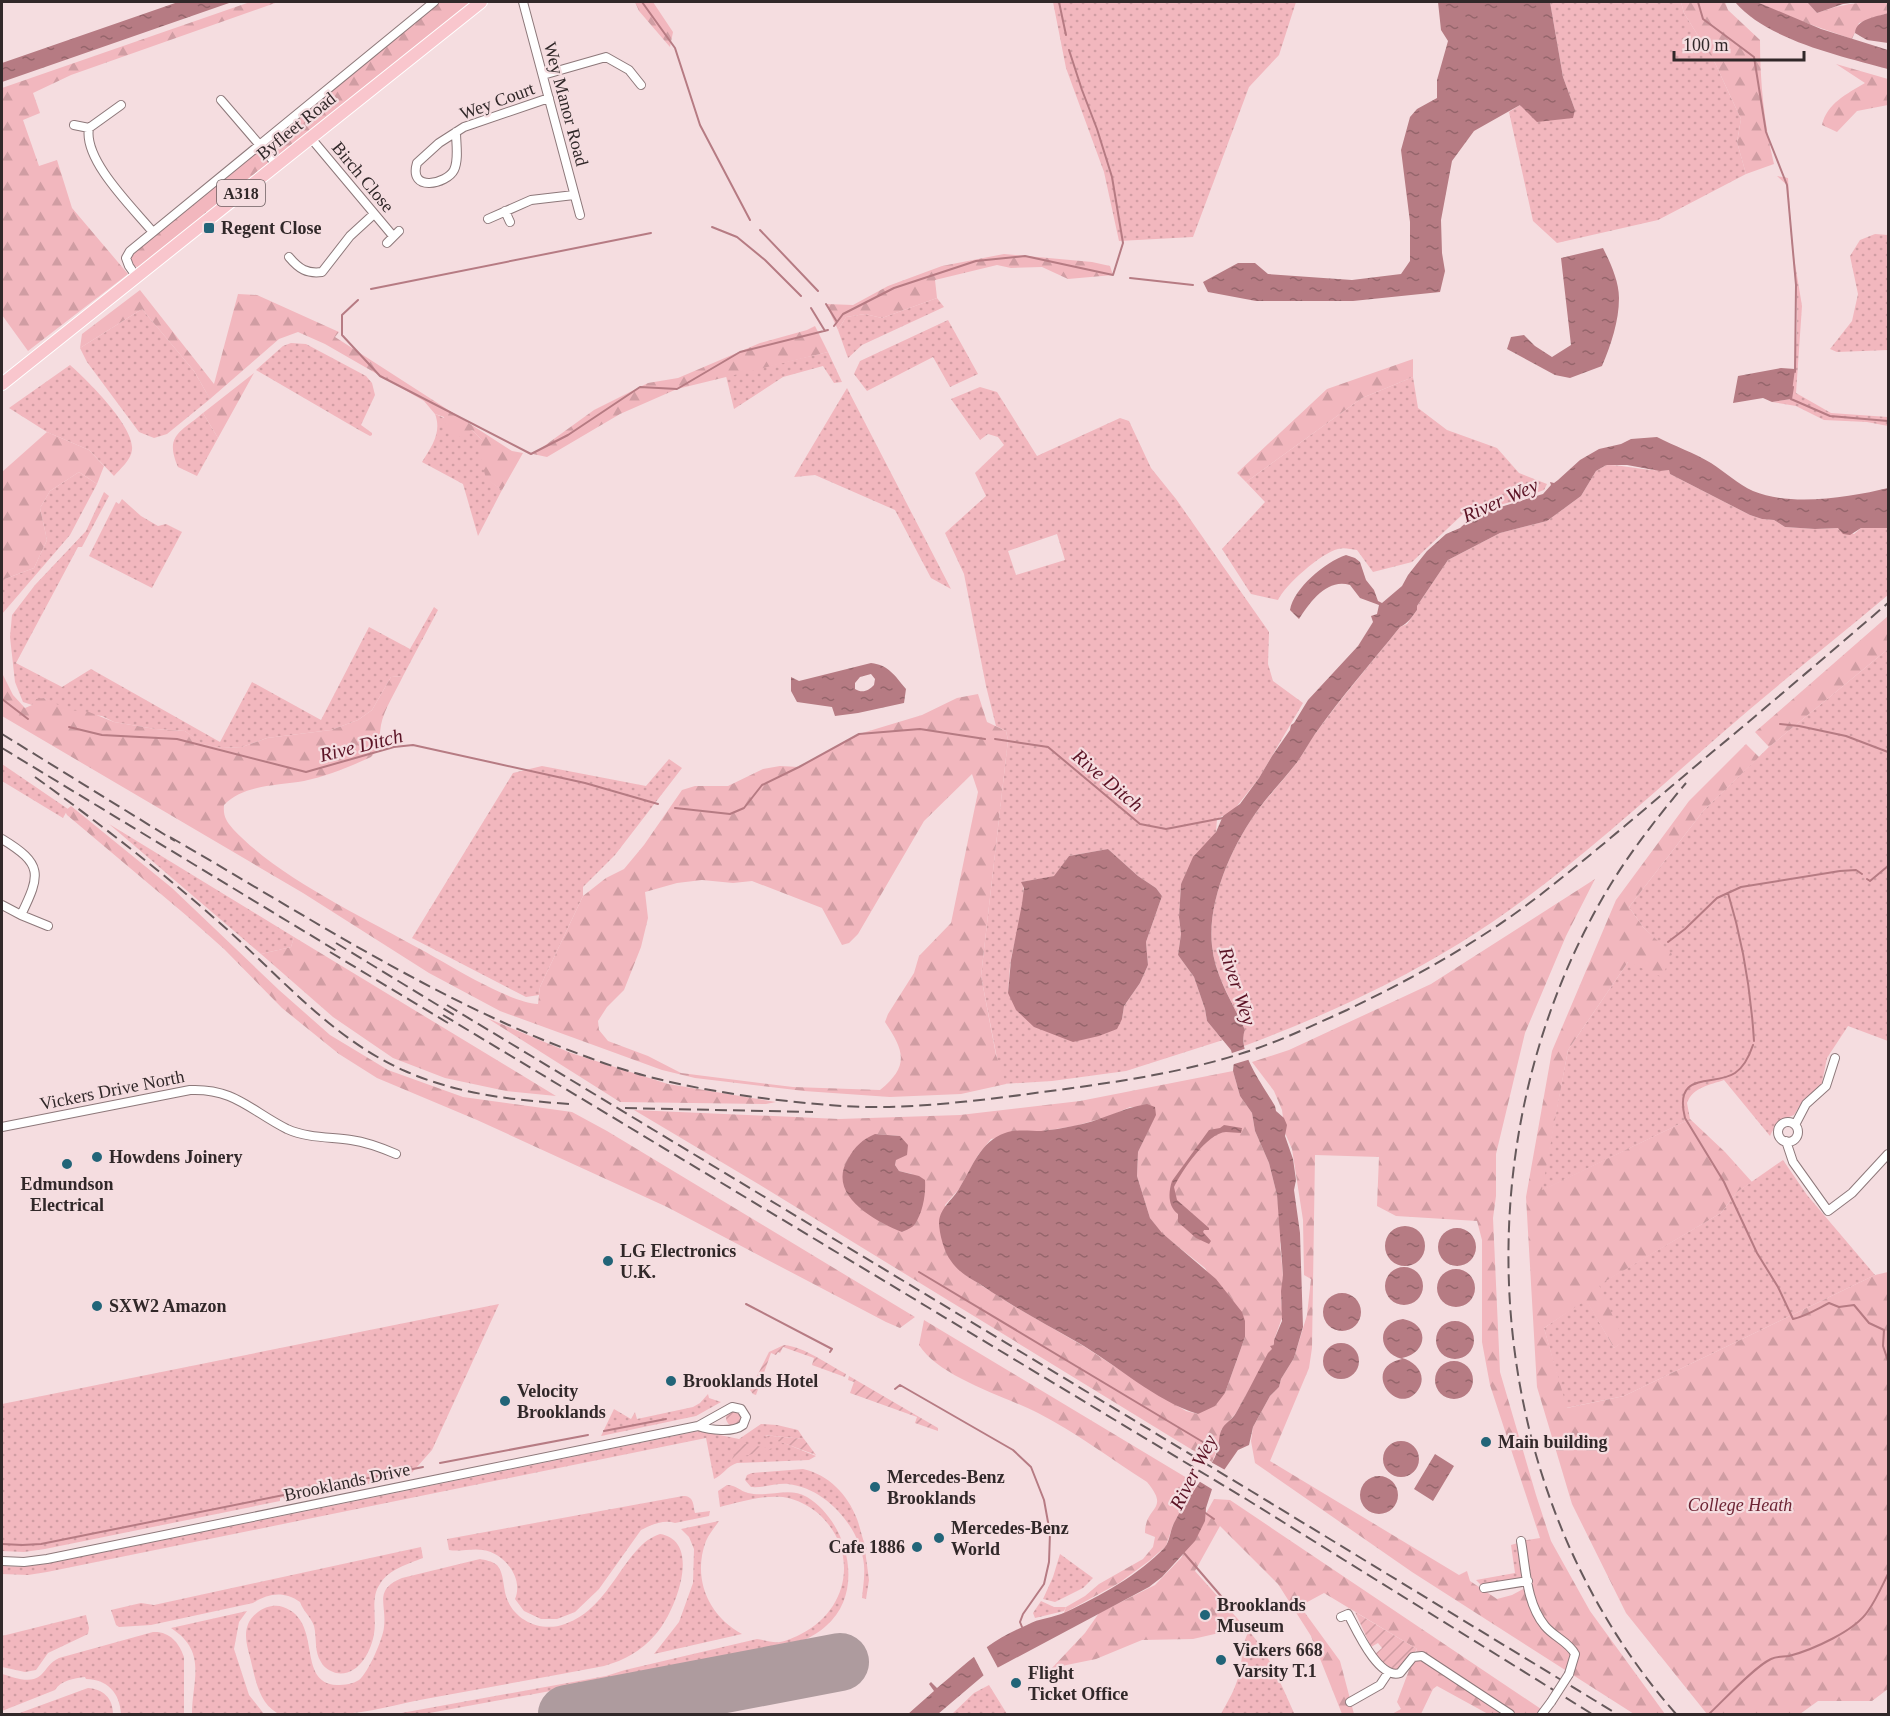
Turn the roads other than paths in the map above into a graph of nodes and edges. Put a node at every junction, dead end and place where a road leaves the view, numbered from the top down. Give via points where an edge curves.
1 (434, 2) edge
2 (478, 2) edge
3 (523, 2) edge
4 (543, 75) junction
5 (641, 85) dead end
6 (549, 98) junction
7 (221, 100) dead end
8 (121, 105) dead end
9 (74, 125) dead end
10 (89, 128) junction
11 (456, 132) junction
12 (310, 137) junction
13 (259, 145) junction
14 (276, 164) junction
15 (574, 195) junction
16 (505, 211) junction
17 (374, 214) junction
18 (580, 215) dead end
19 (488, 219) dead end
20 (510, 222) dead end
21 (152, 231) junction
22 (393, 237) dead end
23 (288, 258) dead end
24 (136, 276) junction
25 (2, 384) edge
26 (2, 839) edge
27 (2, 905) edge
28 (21, 915) junction
29 (48, 926) dead end
30 (1835, 1058) dead end
31 (1795, 1125) junction
32 (2, 1127) edge
33 (1786, 1142) junction
34 (396, 1154) dead end
35 (1888, 1154) edge
36 (725, 1411) junction
37 (698, 1425) junction
38 (728, 1428) junction
39 (1521, 1542) dead end
40 (2, 1561) edge
41 (1528, 1581) junction
42 (1484, 1588) dead end
43 (1341, 1617) dead end
44 (1388, 1673) junction
45 (1350, 1702) dead end
46 (1510, 1714) edge
47 (1542, 1714) edge

1 - 13 street, Byfleet Road
2 - 12 main road, Byfleet Road / A318
3 - 4 street, Wey Manor Road
4 - 5 street via 606,57 629,70
4 - 6 street, Wey Manor Road
6 - 11 street, Wey Court
6 - 15 street, Wey Manor Road
7 - 13 street
8 - 10 street
9 - 10 street
10 - 21 street via 89,142 103,170
11 - 11 street, Wey Court via 417,163 417,176 425,184 451,175 455,168
12 - 14 main road, Byfleet Road / A318
12 - 17 street, Birch Close
13 - 14 street
13 - 21 street, Byfleet Road
14 - 24 main road, Byfleet Road / A318
15 - 16 street via 531,200
15 - 18 street, Wey Manor Road
16 - 19 street
16 - 20 street
17 - 22 street, Birch Close
17 - 23 street via 350,236 322,272 306,272
21 - 24 street, Byfleet Road via 126,258
24 - 25 main road, Byfleet Road / A318
26 - 28 street via 17,849 36,873
27 - 28 street
28 - 29 street
30 - 31 street via 1826,1086 1806,1104
31 - 33 street via 1796,1137
31 - 33 street via 1785,1122 1778,1128 1780,1138
32 - 34 street, Vickers Drive North via 202,1089 230,1095 288,1129 308,1136 354,1140
33 - 35 street via 1794,1162 1828,1211
36 - 37 street, Brooklands Drive
36 - 38 street via 723,1419
36 - 38 street via 738,1407 746,1417 740,1428
37 - 38 street, Brooklands Drive
37 - 40 street, Brooklands Drive via 47,1559
39 - 41 street
41 - 42 street
41 - 47 street, bridge via 1543,1624 1575,1652 1569,1674
43 - 44 street via 1347,1614
44 - 45 street via 1380,1685
44 - 46 street via 1400,1672 1413,1657 1422,1656

